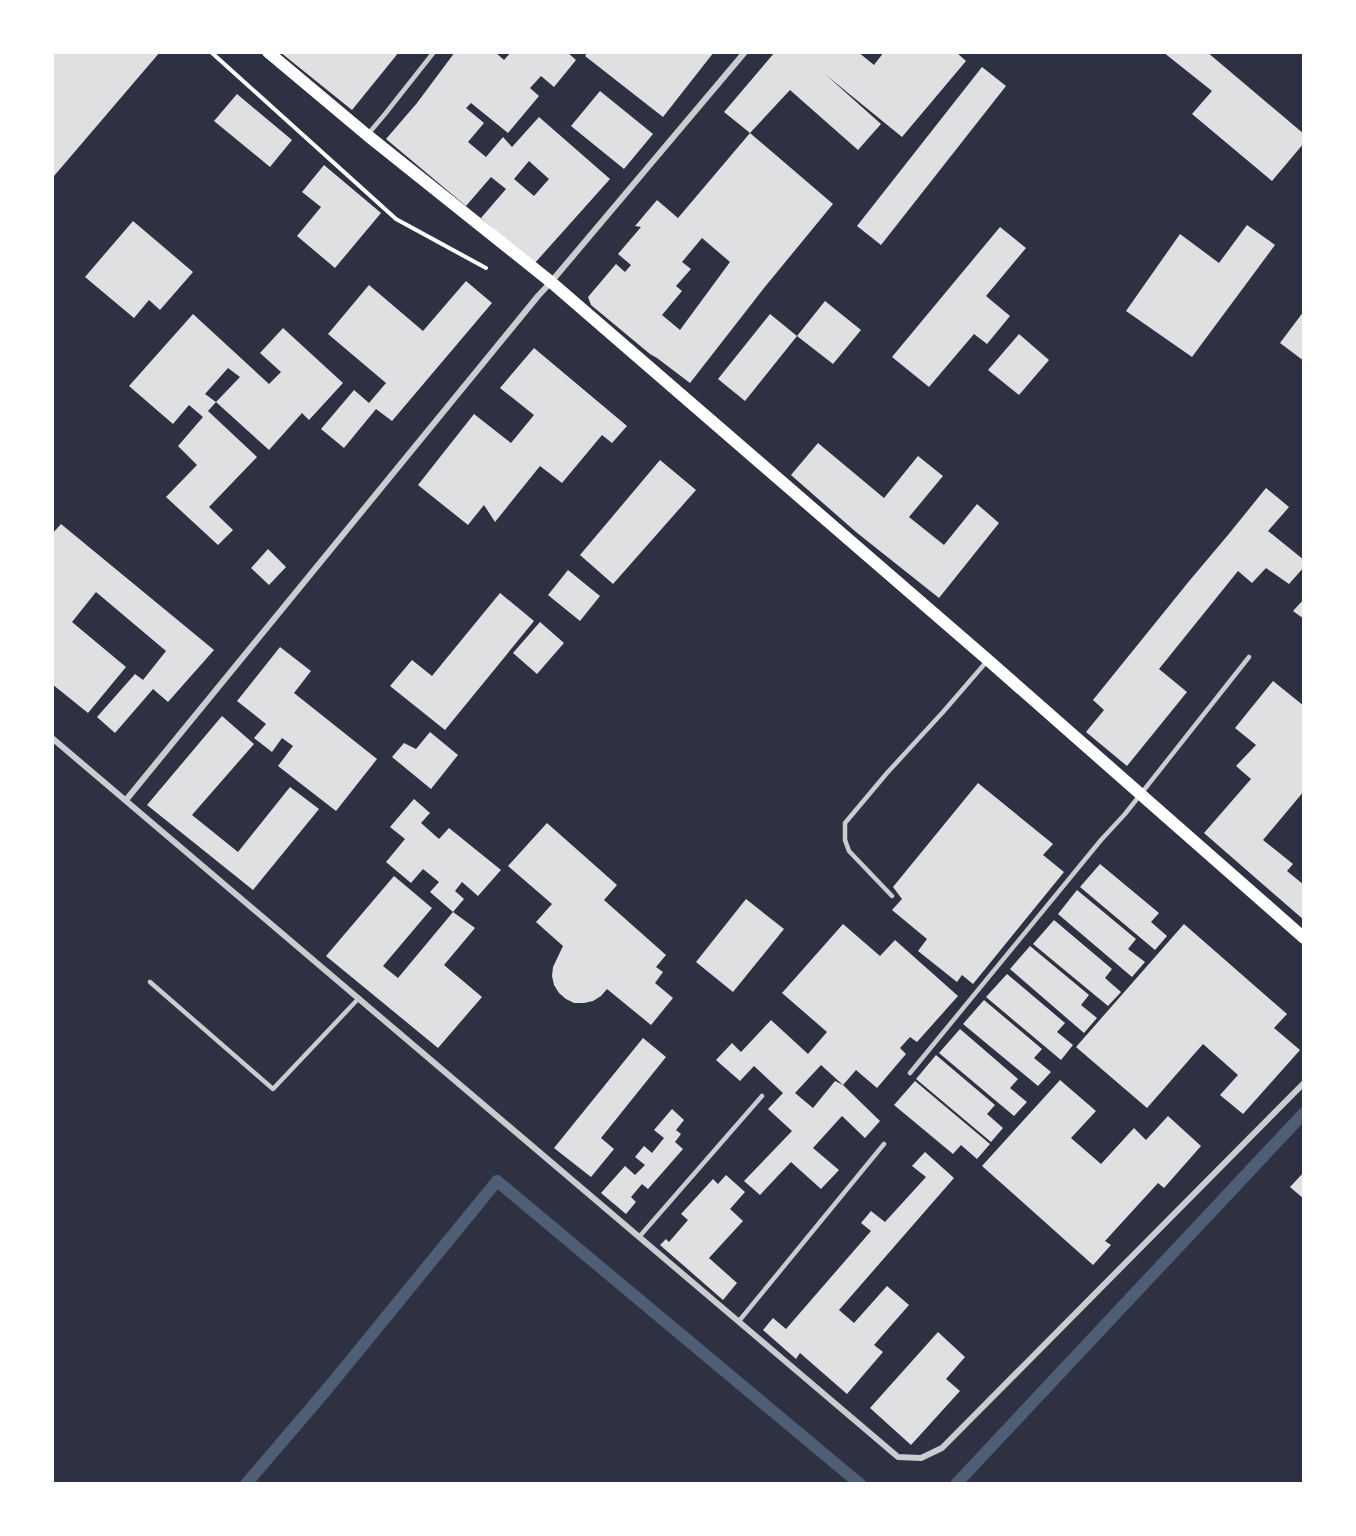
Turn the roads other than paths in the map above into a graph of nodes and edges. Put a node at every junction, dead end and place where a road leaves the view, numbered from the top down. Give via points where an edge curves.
1 (268, 52) edge
2 (434, 52) edge
3 (745, 52) edge
4 (367, 135) junction
5 (551, 282) junction
6 (1249, 657) dead end
7 (987, 660) junction
8 (52, 738) edge
9 (1140, 793) junction
10 (126, 800) junction
11 (892, 896) dead end
12 (1304, 938) edge
13 (150, 982) dead end
14 (359, 998) junction
15 (910, 1073) dead end
16 (1304, 1083) edge
17 (762, 1096) dead end
18 (884, 1144) dead end
19 (639, 1236) junction
20 (739, 1321) junction

1 - 4 main road
2 - 4 lane
3 - 5 street
4 - 5 main road
5 - 7 main road
5 - 10 street
6 - 9 lane
7 - 9 main road
7 - 11 lane via 845,823 844,840 849,851
8 - 10 street
9 - 12 main road
9 - 15 lane
10 - 14 street
13 - 14 lane via 273,1089
14 - 19 street
16 - 20 street via 942,1448 921,1458 898,1456
17 - 19 lane
18 - 20 lane
19 - 20 street

